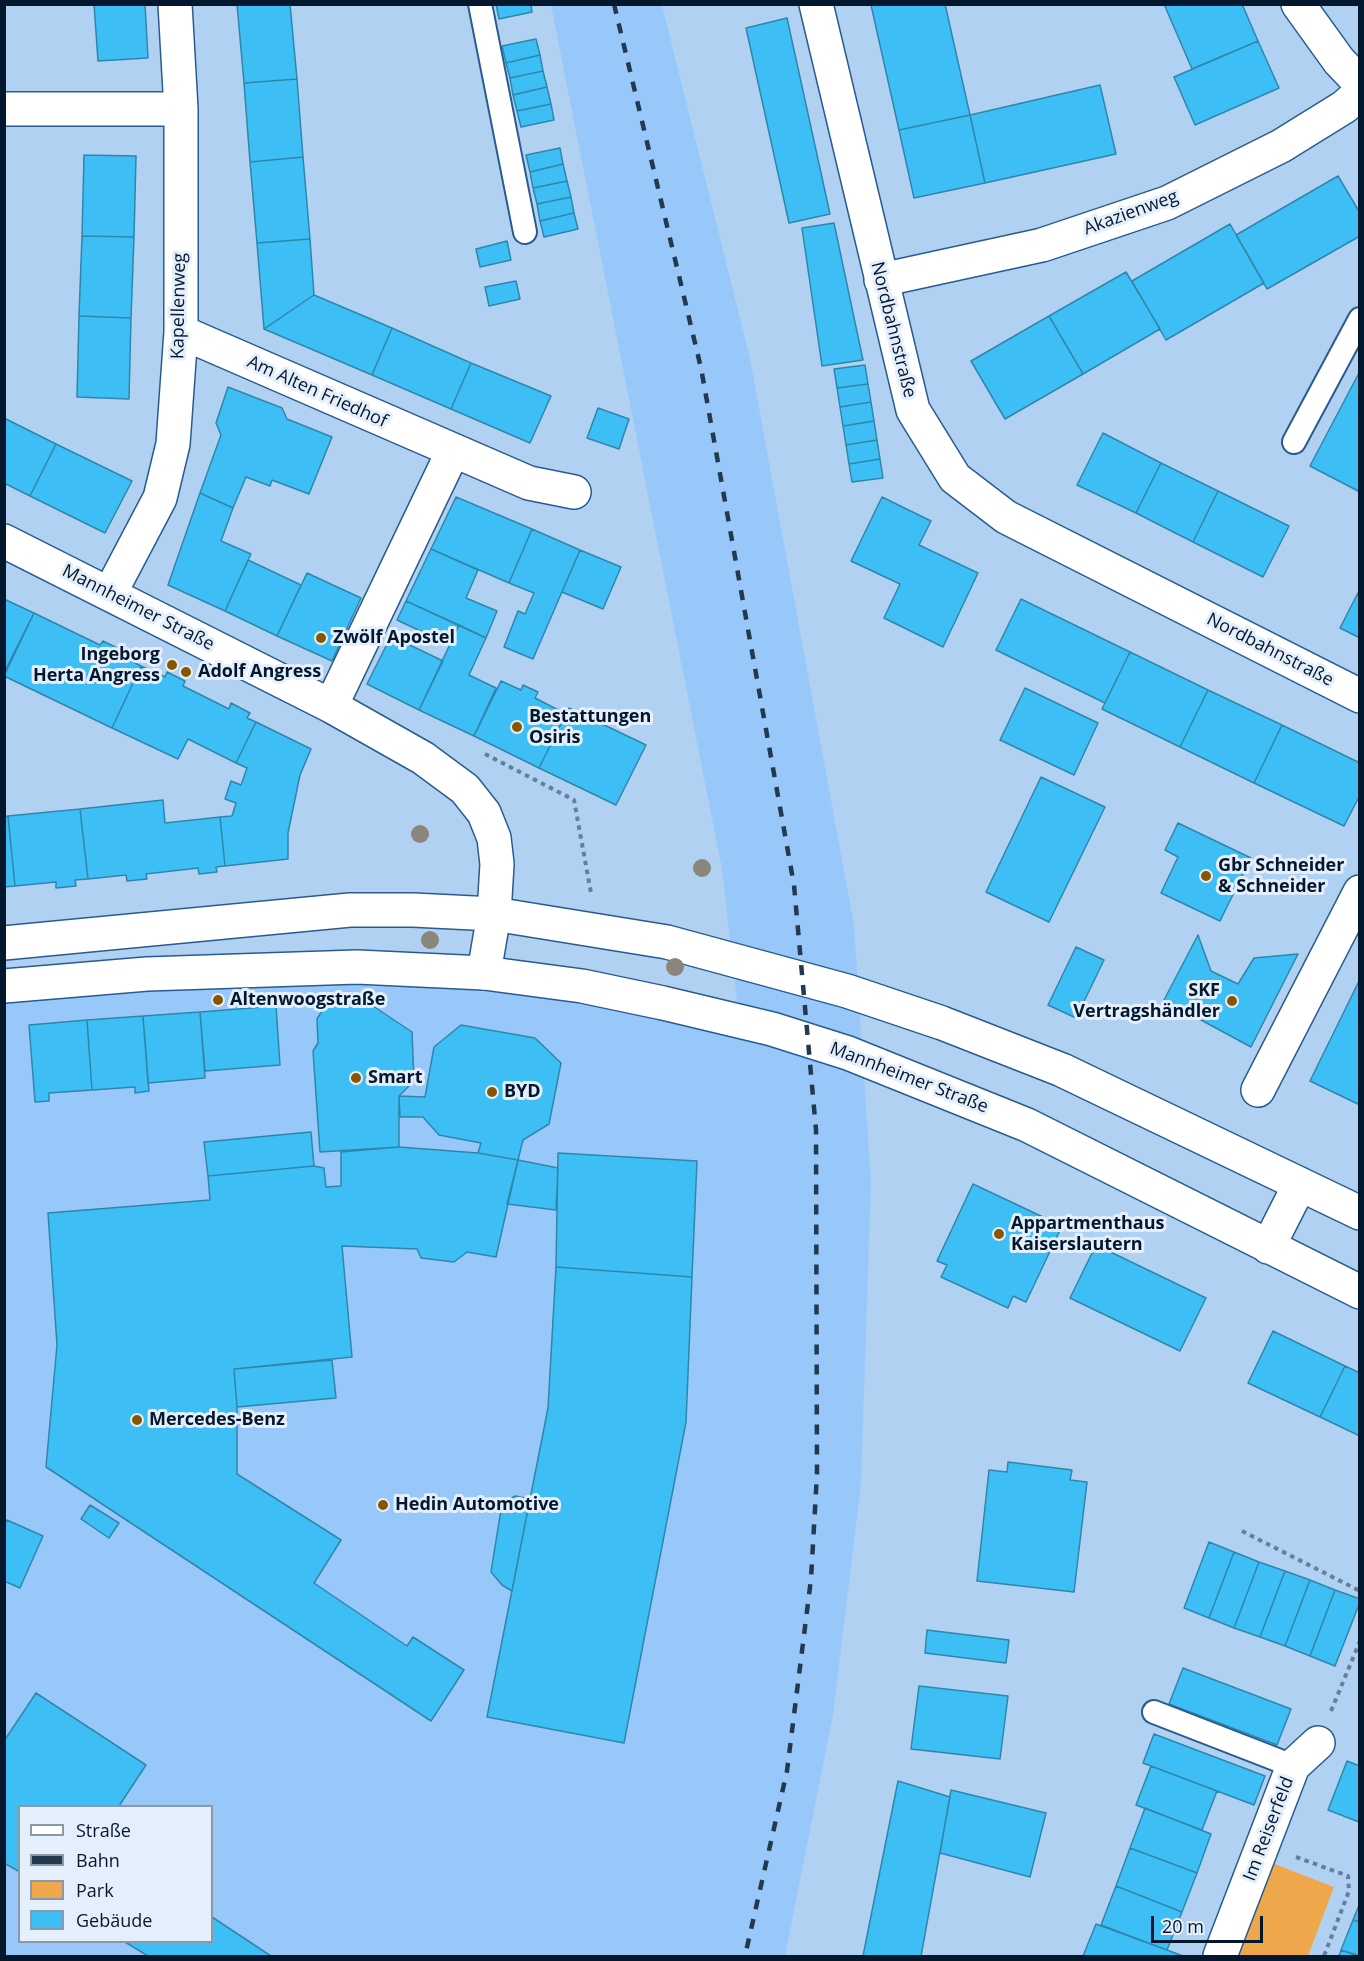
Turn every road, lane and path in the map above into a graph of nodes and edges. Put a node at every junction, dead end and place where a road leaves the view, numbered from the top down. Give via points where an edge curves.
1 (175, 4) edge
2 (480, 4) edge
3 (816, 4) edge
4 (1298, 4) edge
5 (1359, 83) edge
6 (1359, 93) edge
7 (4, 109) edge
8 (181, 109) junction
9 (525, 232) dead end
10 (881, 280) junction
11 (1359, 319) edge
12 (181, 332) junction
13 (1294, 442) dead end
14 (453, 451) junction
15 (574, 492) dead end
16 (4, 541) edge
17 (110, 593) junction
18 (1359, 696) edge
19 (331, 706) junction
20 (485, 754) dead end
21 (1359, 892) edge
22 (592, 900) dead end
23 (494, 914) junction
24 (4, 944) edge
25 (484, 974) junction
26 (4, 986) edge
27 (1258, 1090) dead end
28 (1300, 1184) junction
29 (1359, 1213) edge
30 (1268, 1247) junction
31 (1359, 1292) edge
32 (1242, 1531) dead end
33 (1359, 1591) edge
34 (1359, 1641) edge
35 (1154, 1712) dead end
36 (1318, 1743) joint
37 (1293, 1766) junction
38 (1263, 1845) junction
39 (1220, 1956) edge
40 (1324, 1956) edge

1 - 8 street, Kapellenweg
2 - 9 lane
3 - 10 street, Nordbahnstraße
4 - 5 street
6 - 10 street, Akazienweg via 1344,107 1281,146 1167,203 1042,245
7 - 8 street
8 - 12 street, Kapellenweg
10 - 18 street, Nordbahnstraße via 913,410 955,478 1006,518
11 - 13 lane
12 - 14 street, Am Alten Friedhof
12 - 17 street, Kapellenweg via 173,444 160,498
14 - 15 street, Am Alten Friedhof via 529,483
14 - 19 street
16 - 17 street, Mannheimer Straße
17 - 19 street, Mannheimer Straße
19 - 23 street, Mannheimer Straße via 423,758 465,789 484,813 494,838
20 - 22 path via 574,800
21 - 27 street
23 - 24 street via 350,910
23 - 25 street, Mannheimer Straße
23 - 28 street via 668,942 836,988 942,1023 1062,1070
25 - 26 street via 295,968 147,974
25 - 30 street, Mannheimer Straße via 582,986 772,1029 848,1053 1027,1125
28 - 29 street
28 - 30 street
30 - 31 street, Mannheimer Straße
32 - 33 path
34 - 36 path
35 - 37 lane
36 - 37 street, Im Reiserfeld
37 - 38 street, Im Reiserfeld
38 - 39 street, Im Reiserfeld
38 - 40 path via 1348,1876 1349,1891

